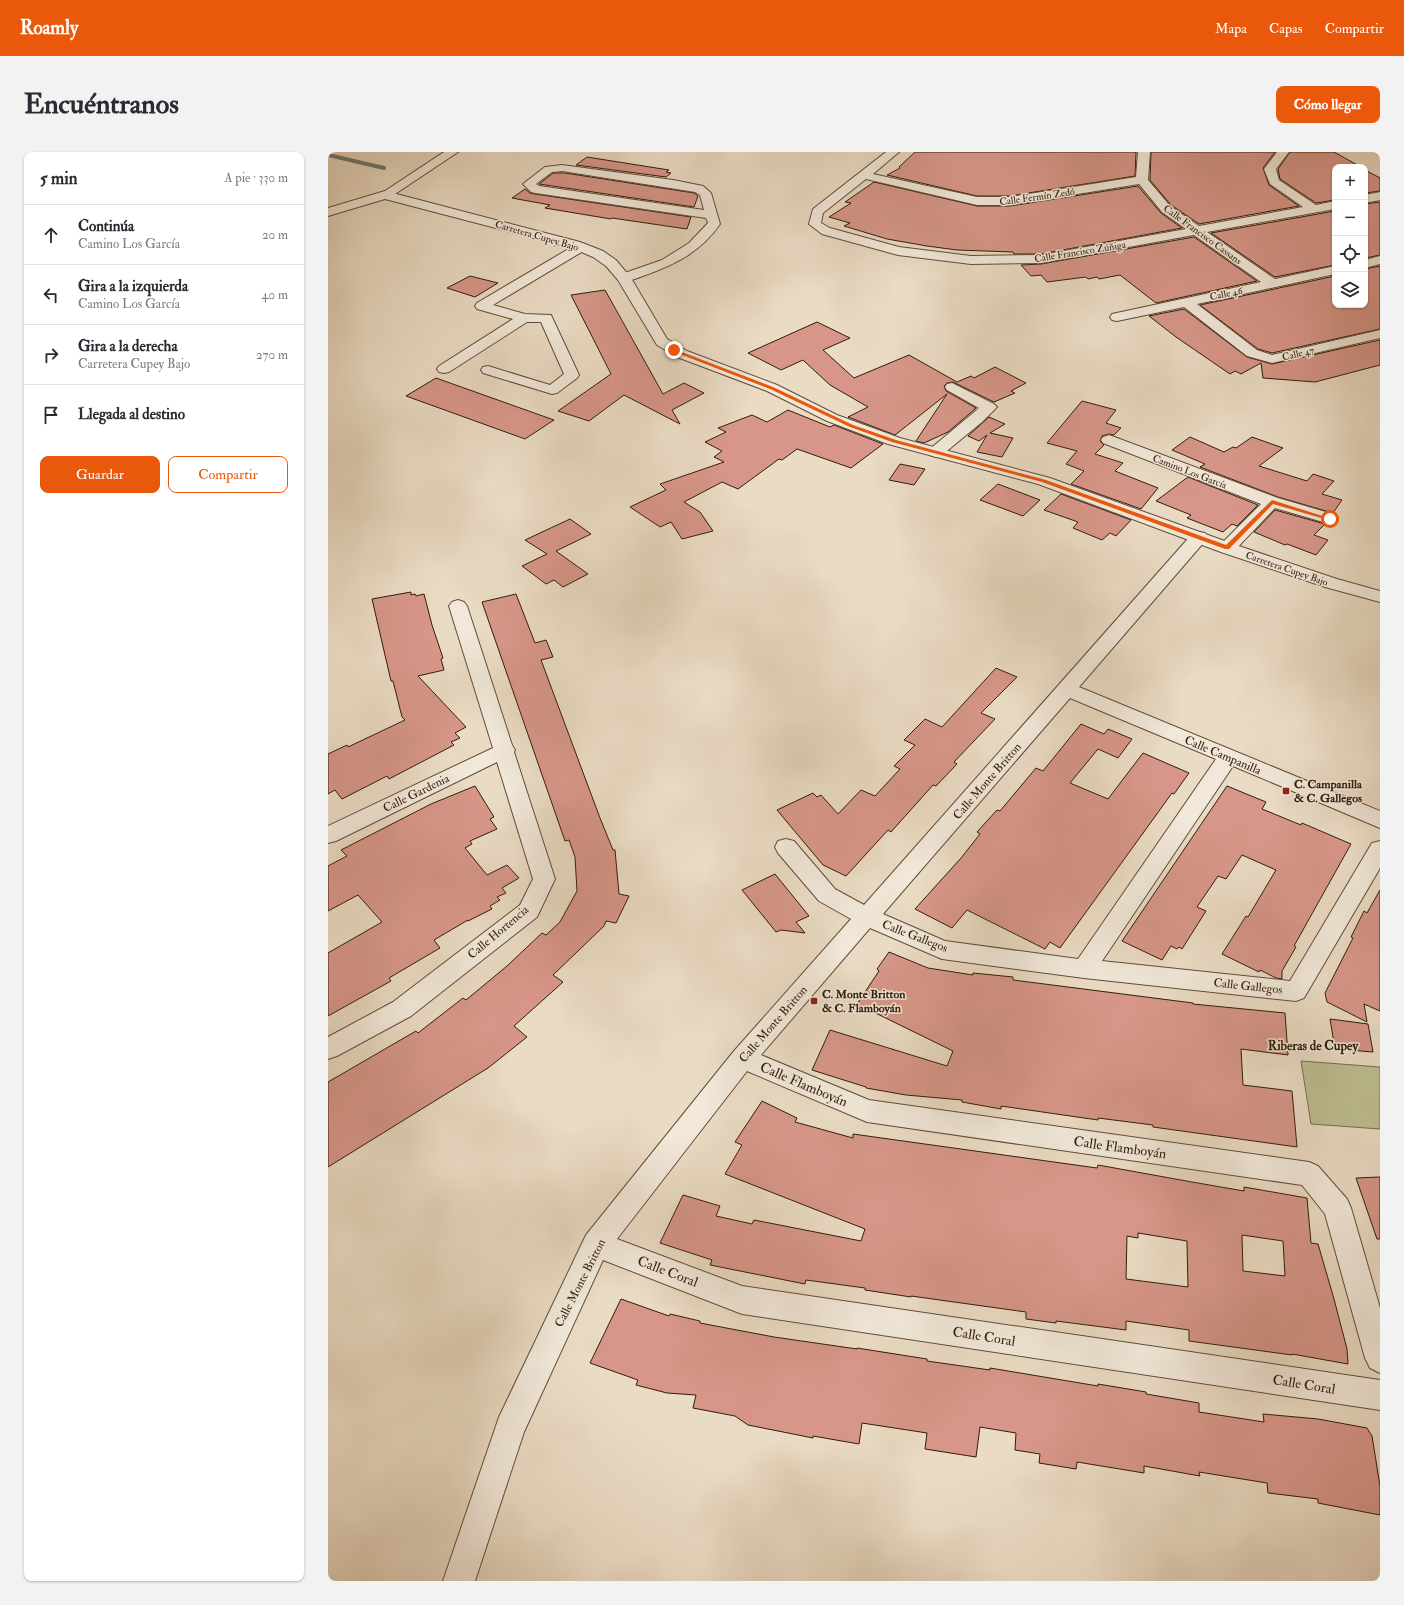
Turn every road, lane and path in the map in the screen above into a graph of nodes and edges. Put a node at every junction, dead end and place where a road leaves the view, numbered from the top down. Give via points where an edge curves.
1 (452, 152) edge
2 (893, 152) edge
3 (1144, 152) edge
4 (1284, 152) edge
5 (863, 175) junction
6 (1142, 180) junction
7 (385, 195) junction
8 (1380, 196) edge
9 (1368, 198) edge
10 (1332, 206) edge
11 (1314, 209) junction
12 (328, 212) edge
13 (712, 215) junction
14 (1197, 231) junction
15 (581, 247) junction
16 (1380, 260) edge
17 (1368, 263) edge
18 (1332, 271) edge
19 (624, 278) junction
20 (1273, 284) junction
21 (1186, 302) junction
22 (1117, 317) dead end
23 (524, 318) junction
24 (1380, 334) edge
25 (444, 369) dead end
26 (488, 370) dead end
27 (952, 387) dead end
28 (1109, 440) dead end
29 (936, 452) junction
30 (1272, 502) junction
31 (1330, 519) dead end
32 (1199, 537) junction
33 (1227, 548) junction
34 (1380, 597) edge
35 (458, 606) dead end
36 (1067, 689) junction
37 (505, 750) junction
38 (1228, 758) junction
39 (1380, 820) edge
40 (328, 835) edge
41 (786, 847) dead end
42 (1380, 849) edge
43 (866, 917) junction
44 (1084, 969) junction
45 (328, 1049) edge
46 (743, 1058) junction
47 (596, 1244) junction
48 (1380, 1358) edge
49 (1380, 1395) edge
50 (459, 1581) edge

1 - 7 street
2 - 5 street, Calle Francisco Zúñiga
3 - 6 street
4 - 11 street via 1270,169 1274,182
5 - 6 street, Calle Fermín Zedó via 977,201 1010,201
5 - 14 street, Calle Francisco Zúñiga via 817,212 815,224 826,231 898,251 971,260 1041,259
6 - 14 street, Calle Francisco Cassans via 1166,209
7 - 12 street
7 - 15 street, Carretera Cupey Bajo
8 - 9 street
10 - 11 street, Calle Francisco Zúñiga
11 - 14 street, Calle Francisco Zúñiga
13 - 13 street via 535,189 529,184 549,168 673,184 699,189 705,193
13 - 19 street via 714,224 692,246 667,263
14 - 20 street, Calle Francisco Cassans
15 - 19 street, Carretera Cupey Bajo via 612,263
15 - 23 street via 482,306
16 - 17 street
18 - 20 street, Calle 46
19 - 29 street, Carretera Cupey Bajo via 662,342 674,350 772,388 852,426
20 - 21 street, Calle 46
21 - 22 street, Calle 46
21 - 24 street, Calle 47 via 1252,353 1272,359
23 - 25 street
23 - 26 street via 546,318 572,375 552,390
27 - 29 street via 989,407
28 - 30 street, Camino Los García
29 - 32 street, Carretera Cupey Bajo via 1044,481
30 - 31 street, Camino Los García
30 - 33 street
32 - 33 street, Carretera Cupey Bajo
32 - 36 street, Calle Monte Britton
33 - 34 street, Carretera Cupey Bajo
35 - 37 street, Calle Hortencia
36 - 38 street, Calle Campanilla
36 - 43 street, Calle Monte Britton
37 - 40 street, Calle Gardenia
37 - 45 street, Calle Hortencia via 544,879 529,910 402,1009
38 - 39 street, Calle Campanilla
38 - 44 street
41 - 43 street, Calle Gallegos via 827,895
42 - 44 street, Calle Gallegos via 1296,991
43 - 44 street, Calle Gallegos via 942,950
43 - 46 street, Calle Monte Britton
46 - 47 street, Calle Monte Britton
46 - 48 street, Calle Flamboyán via 868,1111 1309,1174 1336,1208
47 - 49 street, Calle Coral via 742,1300
47 - 50 street, Calle Monte Britton via 510,1428

